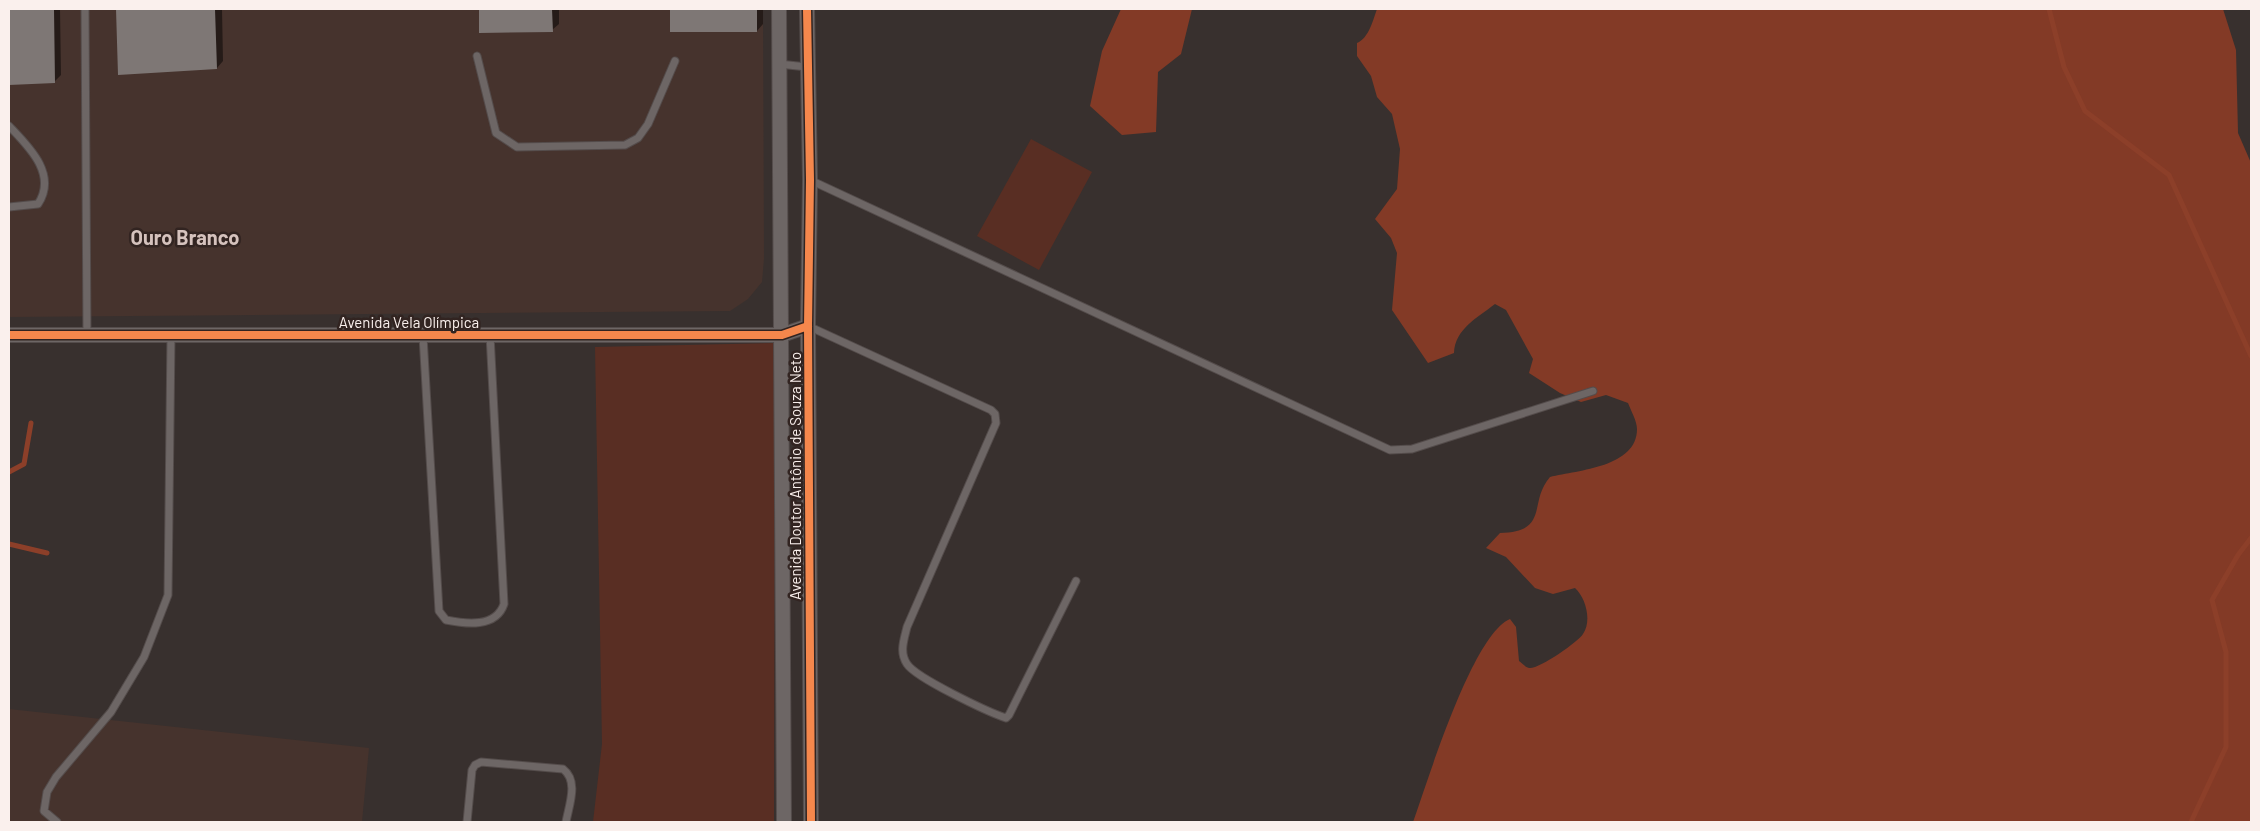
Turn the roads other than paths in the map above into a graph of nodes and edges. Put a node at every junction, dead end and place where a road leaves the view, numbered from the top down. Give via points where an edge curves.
1 (85, 9) edge
2 (779, 9) edge
3 (807, 9) edge
4 (477, 56) dead end
5 (675, 61) dead end
6 (779, 64) junction
7 (807, 66) junction
8 (9, 126) edge
9 (810, 180) junction
10 (9, 207) edge
11 (808, 326) junction
12 (9, 335) edge
13 (87, 335) junction
14 (171, 335) junction
15 (490, 335) junction
16 (782, 335) junction
17 (423, 336) junction
18 (1593, 392) dead end
19 (1076, 581) dead end
20 (58, 822) edge
21 (467, 822) edge
22 (566, 822) edge
23 (784, 822) edge
24 (811, 822) edge

1 - 13 lane
2 - 6 street, Avenida Doutor Antônio de Souza Neto
3 - 7 street, Avenida Doutor Antônio de Souza Neto
4 - 5 lane via 496,134 517,146 624,145 638,138 648,124
6 - 7 lane
6 - 16 street, Avenida Doutor Antônio de Souza Neto
7 - 9 street, Avenida Doutor Antônio de Souza Neto
8 - 10 lane via 31,149 42,166 44,180 38,204
9 - 11 street, Avenida Doutor Antônio de Souza Neto
9 - 18 lane via 1390,450 1412,449
11 - 16 street, Avenida Vela Olímpica
11 - 19 lane via 995,414 996,423 907,627 902,651 907,665 924,679 1006,718
11 - 24 street, Avenida Doutor Antônio de Souza Neto
12 - 13 street, Avenida Vela Olímpica
13 - 14 street, Avenida Vela Olímpica
14 - 17 street, Avenida Vela Olímpica
14 - 20 lane via 168,595 144,657 111,712 56,776 47,792 44,812
15 - 16 street, Avenida Vela Olímpica
15 - 17 street, Avenida Vela Olímpica
15 - 17 lane via 504,604 498,616 480,622 446,620 439,612
16 - 23 street, Avenida Doutor Antônio de Souza Neto
21 - 22 lane via 472,770 481,762 563,768 572,781

